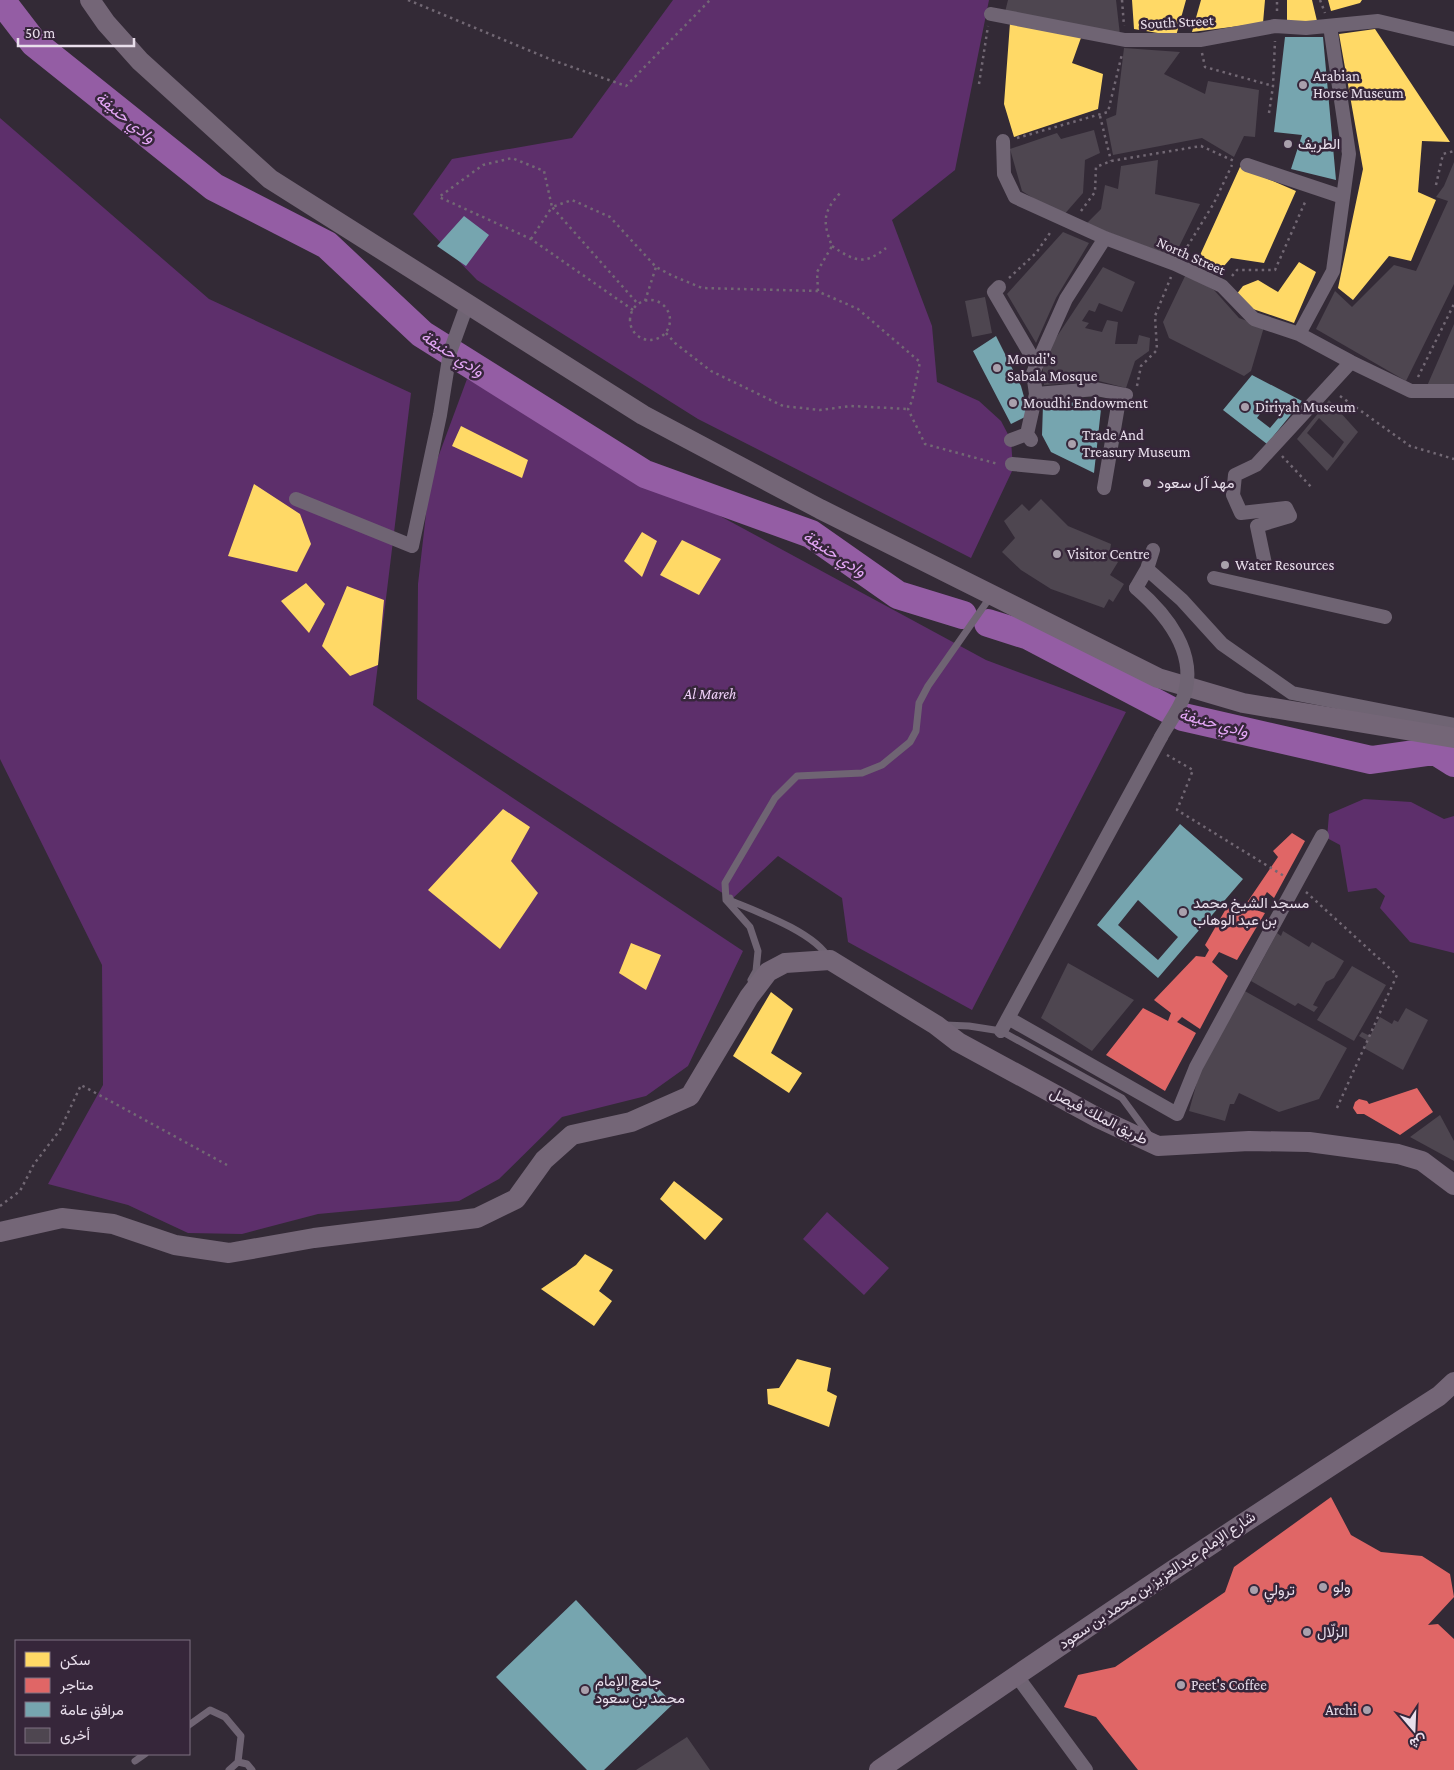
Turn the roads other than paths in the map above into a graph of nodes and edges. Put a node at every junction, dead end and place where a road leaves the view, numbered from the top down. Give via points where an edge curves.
1 (90, 0) edge
2 (990, 14) road end
3 (1330, 26) junction
4 (1454, 39) edge
5 (1003, 141) road end
6 (1247, 166) road end
7 (1343, 197) junction
8 (1105, 238) junction
9 (999, 287) road end
10 (467, 305) junction
11 (1299, 334) junction
12 (1351, 362) junction
13 (1036, 364) junction
14 (1454, 391) edge
15 (1036, 394) junction
16 (1011, 440) dead end
17 (1012, 464) road end
18 (1053, 468) dead end
19 (1104, 488) dead end
20 (296, 499) dead end
21 (1154, 550) dead end
22 (1265, 564) dead end
23 (1147, 568) junction
24 (1214, 578) dead end
25 (992, 596) junction
26 (1385, 617) dead end
27 (1454, 725) edge
28 (1454, 738) edge
29 (1322, 836) dead end
30 (725, 883) junction
31 (830, 960) junction
32 (748, 997) junction
33 (1008, 1018) junction
34 (936, 1025) junction
35 (1001, 1031) junction
36 (1158, 1146) junction
37 (1454, 1185) edge
38 (0, 1232) edge
39 (1454, 1382) edge
40 (1446, 1396) edge
41 (1016, 1675) junction
42 (190, 1724) edge
43 (144, 1755) edge
44 (135, 1761) dead end
45 (238, 1762) junction
46 (229, 1770) edge
47 (252, 1770) edge
48 (879, 1770) edge
49 (1086, 1770) edge

1 - 10 street via 140,61 270,179
2 - 3 street, South Street via 1125,40 1200,40 1275,26
3 - 4 street, South Street via 1378,20
3 - 7 street via 1349,154
5 - 8 street, North Street via 1004,174 1015,197
6 - 7 street
7 - 11 street via 1333,271
8 - 11 street, North Street via 1176,264 1222,286 1254,319
8 - 13 street via 1066,299
9 - 13 street via 994,292
10 - 20 street via 450,352 412,546
10 - 25 street via 643,414
11 - 12 street, North Street
12 - 14 street, North Street via 1411,391
12 - 22 street via 1256,465 1235,475 1234,495 1241,514 1286,508 1290,516 1257,526
13 - 15 street via 1033,373
15 - 16 street via 1029,437
15 - 19 street via 1096,389 1123,395
17 - 18 street
21 - 23 street
23 - 27 street via 1222,644 1292,693
23 - 33 street, bridge via 1136,588 1167,619 1181,644 1186,670 1184,695
24 - 26 street
25 - 28 street via 1158,678 1243,703
25 - 30 lane via 928,686 919,703 916,731 910,742 882,766 862,773 797,776 775,798
29 - 33 street via 1196,1066 1177,1114
30 - 31 lane via 731,901 762,913 818,943
30 - 32 lane via 726,900 750,927 758,951
31 - 32 street via 785,963 768,972
31 - 34 street, طريق الملك فيصل
32 - 38 street via 690,1096 631,1122 572,1135 544,1160 516,1199 477,1218 322,1236 228,1253 175,1245 113,1224 62,1218
33 - 35 street
34 - 35 lane
34 - 36 street, طريق الملك فيصل via 958,1042 1098,1118
35 - 36 lane via 1122,1098
36 - 37 street, طريق الملك فيصل via 1249,1141 1309,1142 1398,1154 1422,1161
39 - 40 street, شارع الإمام عبدالعزيز بن محمد بن سعود
40 - 41 street, شارع الإمام عبدالعزيز بن محمد بن سعود via 1275,1500
41 - 48 street, شارع الإمام عبدالعزيز بن محمد بن سعود
41 - 49 street
42 - 45 lane via 210,1710 224,1717 241,1736
43 - 44 lane
45 - 46 lane
45 - 47 lane via 247,1764

